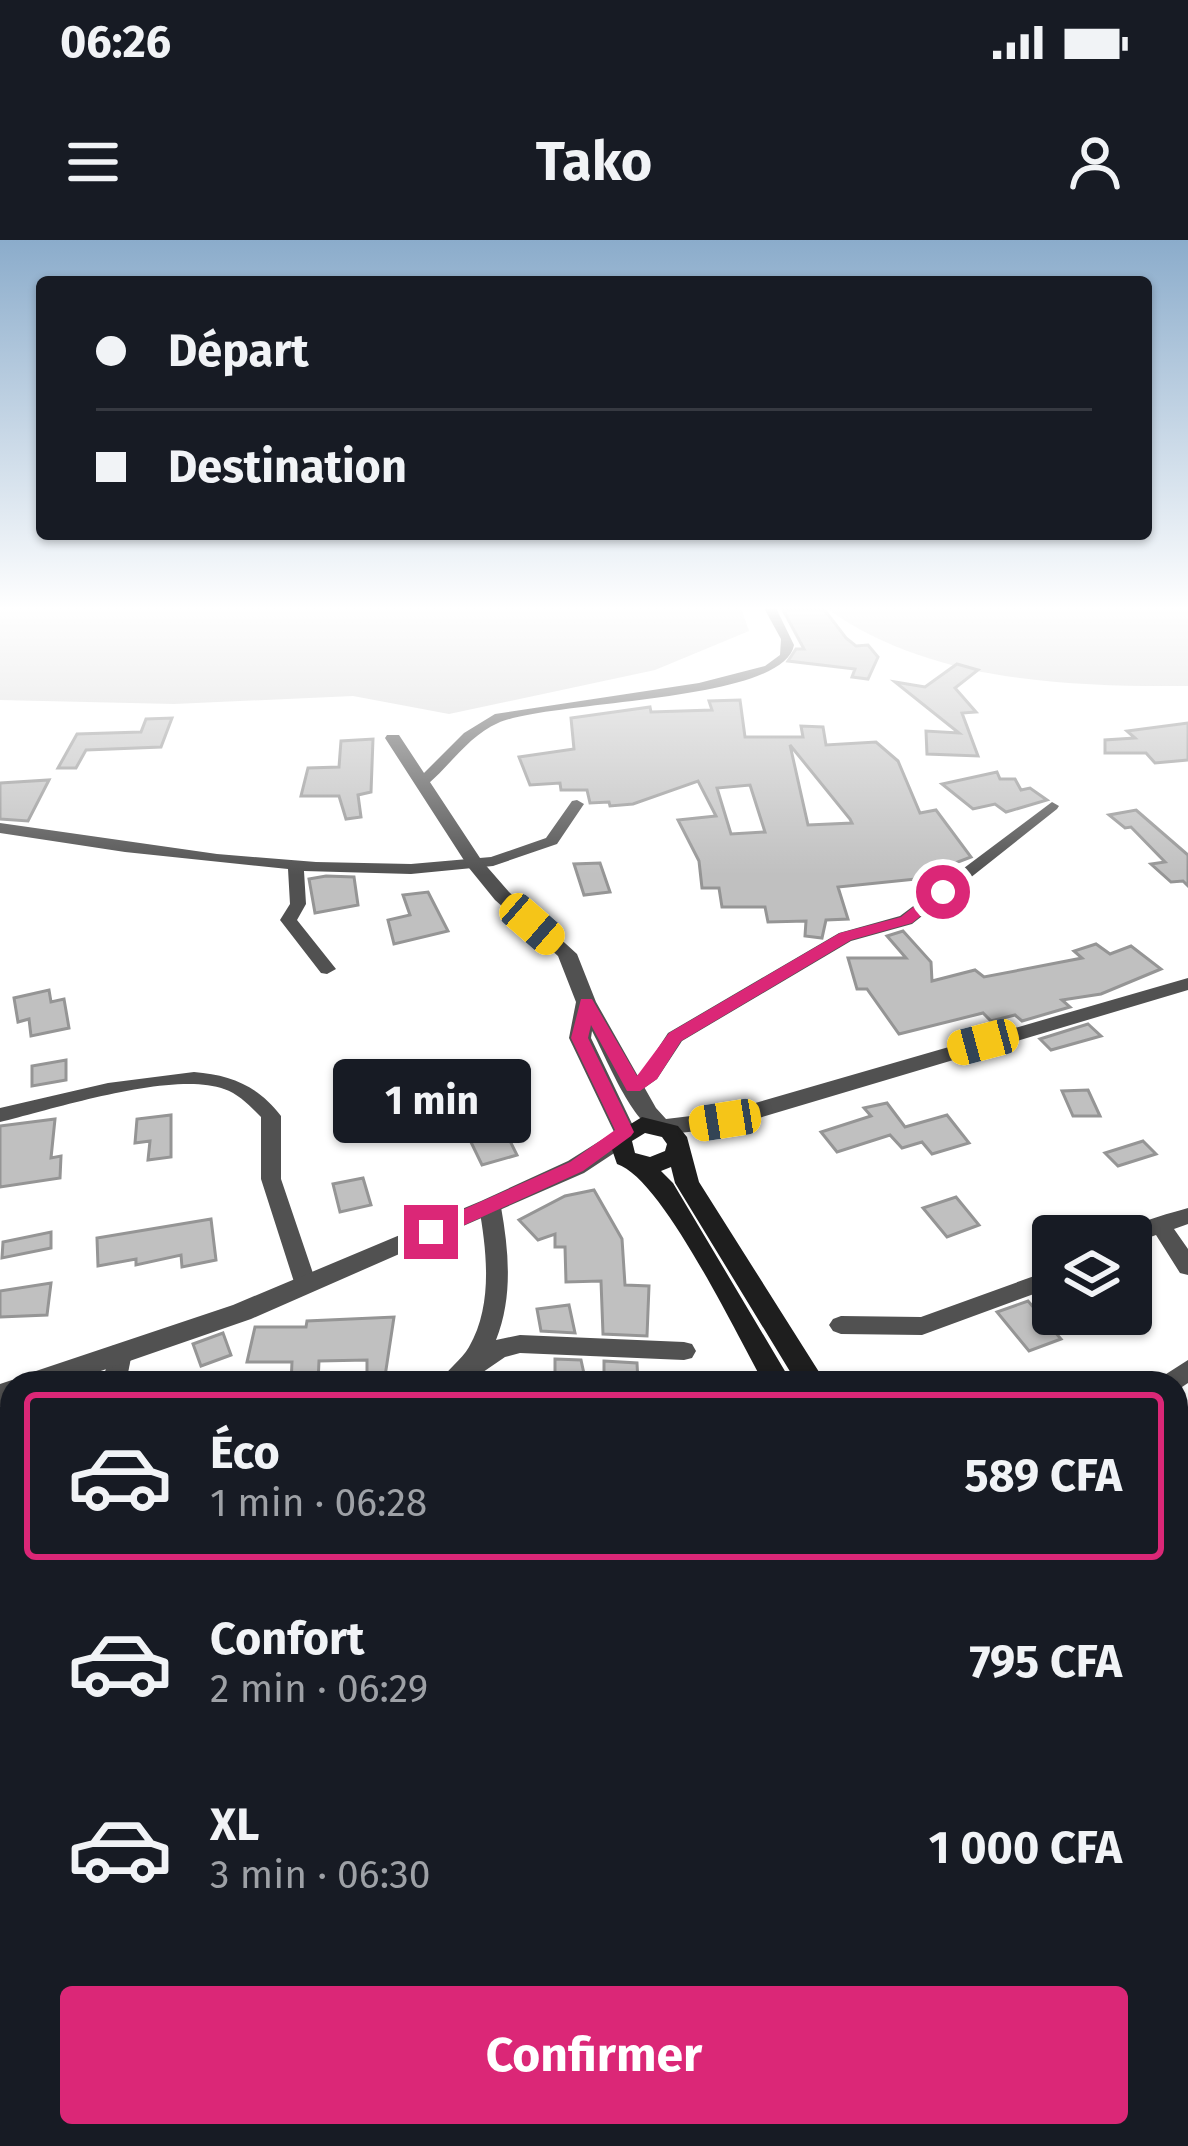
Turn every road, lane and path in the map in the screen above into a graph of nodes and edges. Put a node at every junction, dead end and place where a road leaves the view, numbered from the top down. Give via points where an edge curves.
1 (632, 697) edge
2 (393, 738) dead end
3 (424, 781) junction
4 (577, 804) dead end
5 (1052, 806) dead end
6 (0, 828) edge
7 (475, 864) junction
8 (296, 867) junction
9 (327, 969) dead end
10 (1188, 984) edge
11 (586, 1003) junction
12 (634, 1087) junction
13 (0, 1115) edge
14 (725, 1120) junction
15 (661, 1127) junction
16 (622, 1135) junction
17 (678, 1148) junction
18 (636, 1164) junction
19 (576, 1167) junction
20 (490, 1207) junction
21 (1188, 1216) edge
22 (1160, 1224) junction
23 (1152, 1227) edge
24 (1188, 1267) edge
25 (306, 1285) junction
26 (1032, 1286) edge
27 (841, 1325) dead end
28 (684, 1351) dead end
29 (120, 1353) junction
30 (68, 1371) edge
31 (116, 1371) edge
32 (464, 1371) edge
33 (469, 1371) edge
34 (771, 1371) edge
35 (804, 1371) edge

1 - 3 street via 495,718
2 - 3 street
3 - 7 street
4 - 7 street via 569,828 546,848
5 - 12 street via 906,920 845,937 675,1037
6 - 8 street
7 - 8 street
7 - 11 street via 567,954
8 - 9 street via 298,904 287,920
10 - 14 street
11 - 12 street
11 - 16 street via 580,1038
12 - 15 street
13 - 25 street via 79,1094 199,1079 254,1096 271,1116 271,1179
14 - 15 street
14 - 17 street
15 - 16 main road
15 - 17 main road
16 - 18 main road via 620,1152
16 - 19 street
17 - 18 main road via 661,1165
17 - 35 main road via 687,1184
18 - 19 street
18 - 34 main road via 665,1189
19 - 20 street
20 - 25 street
20 - 32 street via 496,1297
21 - 22 street
22 - 23 street
22 - 24 street
25 - 29 street
26 - 27 street via 922,1326
28 - 33 street via 520,1344
29 - 30 street
29 - 31 street

